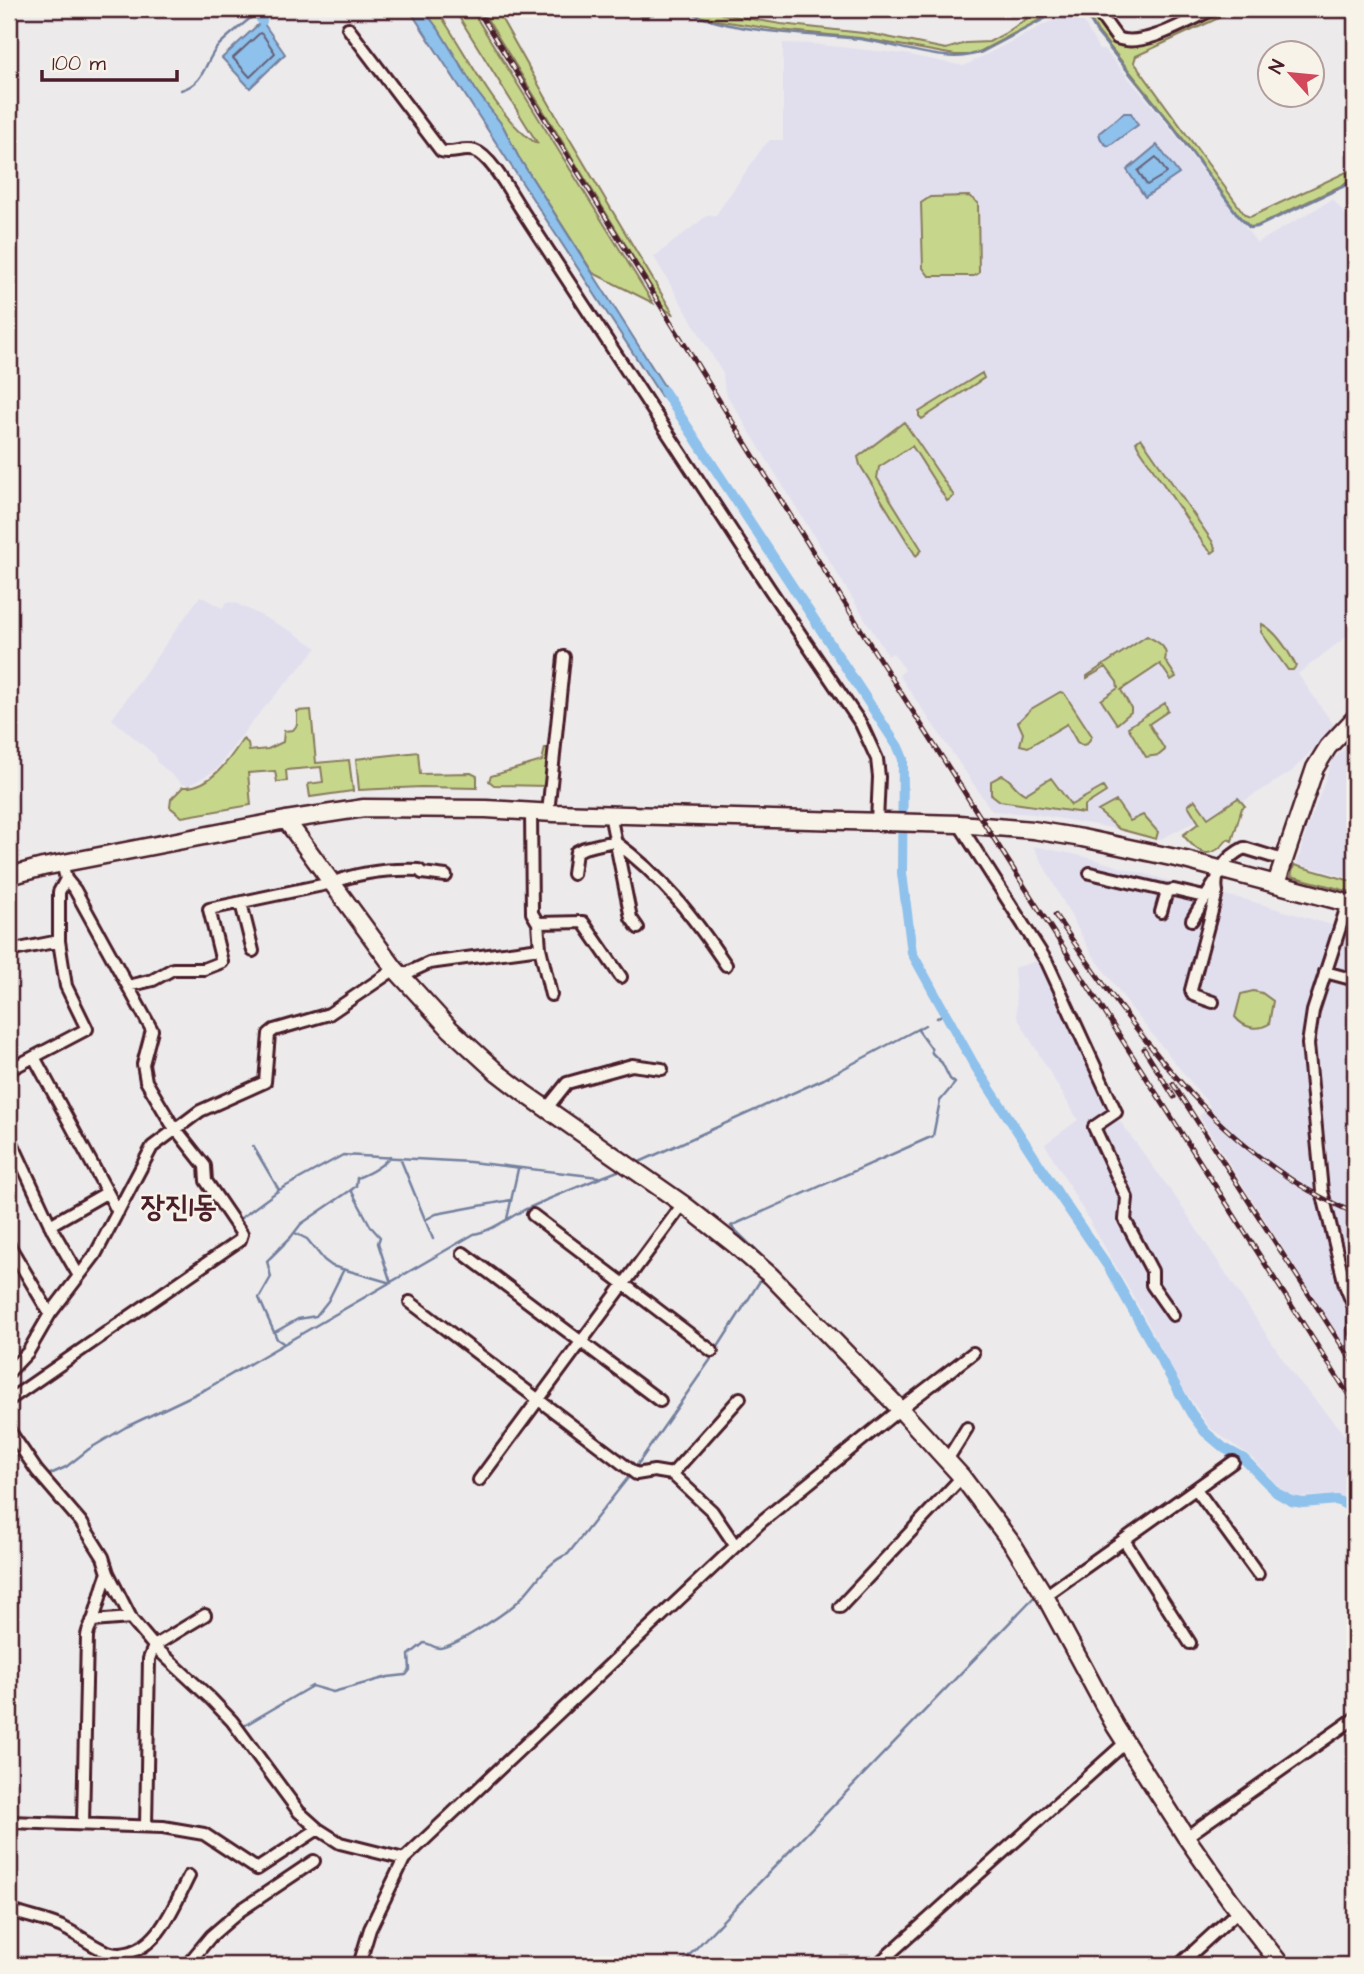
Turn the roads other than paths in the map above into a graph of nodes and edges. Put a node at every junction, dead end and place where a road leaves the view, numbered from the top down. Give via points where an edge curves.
1 (1096, 9) edge
2 (1214, 9) edge
3 (348, 29) dead end
4 (564, 657) dead end
5 (1355, 718) edge
6 (531, 811) junction
7 (548, 813) junction
8 (610, 814) junction
9 (286, 820) junction
10 (883, 822) junction
11 (959, 824) junction
12 (614, 841) junction
13 (1283, 860) junction
14 (64, 871) junction
15 (1090, 873) dead end
16 (573, 874) dead end
17 (9, 876) edge
18 (1218, 876) junction
19 (446, 877) dead end
20 (332, 883) junction
21 (1276, 884) junction
22 (1167, 891) junction
23 (1204, 897) junction
24 (241, 903) junction
25 (1351, 904) edge
26 (1161, 912) dead end
27 (1192, 920) dead end
28 (538, 923) junction
29 (638, 928) dead end
30 (59, 941) junction
31 (540, 948) junction
32 (9, 951) edge
33 (253, 951) dead end
34 (726, 965) dead end
35 (1325, 972) junction
36 (398, 973) junction
37 (621, 977) dead end
38 (1355, 980) edge
39 (128, 986) junction
40 (551, 995) dead end
41 (1213, 1002) dead end
42 (34, 1057) junction
43 (662, 1069) dead end
44 (9, 1070) edge
45 (547, 1108) junction
46 (176, 1128) junction
47 (9, 1136) edge
48 (106, 1193) junction
49 (683, 1204) junction
50 (118, 1212) junction
51 (533, 1215) dead end
52 (50, 1225) junction
53 (9, 1245) edge
54 (463, 1253) dead end
55 (79, 1276) junction
56 (624, 1284) junction
57 (410, 1302) dead end
58 (1355, 1307) edge
59 (50, 1314) junction
60 (1173, 1315) dead end
61 (1355, 1335) edge
62 (581, 1342) junction
63 (712, 1351) dead end
64 (974, 1353) dead end
65 (9, 1372) edge
66 (740, 1398) dead end
67 (9, 1399) edge
68 (539, 1399) junction
69 (660, 1401) dead end
70 (900, 1409) junction
71 (967, 1428) dead end
72 (9, 1430) edge
73 (947, 1460) junction
74 (1233, 1462) dead end
75 (671, 1474) junction
76 (962, 1477) junction
77 (479, 1480) dead end
78 (1196, 1489) junction
79 (1124, 1540) junction
80 (735, 1545) junction
81 (108, 1573) junction
82 (1258, 1574) dead end
83 (1045, 1596) junction
84 (840, 1608) dead end
85 (205, 1615) dead end
86 (131, 1618) junction
87 (92, 1621) junction
88 (1190, 1643) dead end
89 (154, 1646) junction
90 (1355, 1717) edge
91 (1125, 1743) junction
92 (9, 1822) edge
93 (83, 1824) junction
94 (146, 1826) junction
95 (318, 1829) junction
96 (1186, 1837) junction
97 (404, 1859) junction
98 (314, 1861) dead end
99 (189, 1876) dead end
100 (9, 1910) edge
101 (1238, 1911) junction
102 (187, 1965) edge
103 (359, 1965) edge
104 (877, 1965) edge
105 (1179, 1965) edge
106 (1281, 1965) edge

1 - 2 street via 1116,38 1133,42
3 - 10 street via 441,150 481,154 521,209 861,724 877,759
4 - 7 street
5 - 13 main road via 1315,768
6 - 7 main road
6 - 9 main road via 364,808
6 - 28 street via 532,914
7 - 8 main road
8 - 10 main road
8 - 12 street
9 - 14 main road
9 - 20 main road
10 - 11 main road
11 - 18 main road via 1082,838
11 - 60 street via 1047,962 1116,1112 1094,1127 1127,1198 1125,1220 1152,1271 1152,1285
12 - 16 street via 576,852
12 - 29 street via 631,918
12 - 34 street via 690,912
13 - 18 street via 1244,849 1232,854
13 - 21 main road
14 - 17 main road
14 - 30 street via 59,891
14 - 39 street
15 - 22 street
18 - 21 main road
18 - 23 street
18 - 41 street via 1191,990
19 - 20 street via 395,869
20 - 24 street
20 - 36 main road
21 - 25 main road
22 - 23 street
22 - 26 street
23 - 27 street
24 - 33 street
24 - 39 street via 209,909 222,962 204,969 173,970
25 - 35 street
28 - 31 street
28 - 37 street via 583,922
30 - 32 street
30 - 42 street via 66,986 87,1029
31 - 36 street via 429,962
31 - 40 street
35 - 38 street
35 - 58 street via 1308,1044 1322,1191 1345,1285
36 - 45 main road via 480,1057
36 - 46 street via 329,1014 274,1030 269,1034 265,1082 201,1111
39 - 46 street via 152,1030 143,1064 146,1081
42 - 44 street
42 - 48 street
43 - 45 street via 632,1065 567,1083
45 - 49 main road
46 - 50 street via 152,1147
46 - 67 street via 205,1167 206,1181 242,1234 240,1240
47 - 52 street
48 - 50 street
48 - 52 street
49 - 56 street
49 - 70 main road via 771,1276
50 - 55 street
51 - 56 street
52 - 55 street
53 - 59 street
54 - 62 street
55 - 59 street
56 - 62 street
56 - 63 street
57 - 68 street
58 - 61 street
59 - 65 street via 28,1352
62 - 68 street
62 - 69 street
64 - 70 street
66 - 75 street
68 - 75 street via 636,1474
68 - 77 street
70 - 73 main road
70 - 80 street
71 - 73 street
72 - 81 street via 81,1522
73 - 76 main road
74 - 78 street
75 - 80 street via 712,1511
76 - 83 main road
76 - 84 street
78 - 79 street
78 - 82 street
79 - 83 street
79 - 88 street
80 - 97 street
81 - 86 street
81 - 87 street
83 - 91 main road
85 - 89 street
86 - 87 street
86 - 89 street
87 - 93 street via 87,1636
89 - 94 street via 149,1659
89 - 95 street via 232,1721 299,1812
90 - 96 street
91 - 96 main road
91 - 104 street
92 - 93 street
93 - 94 street
94 - 95 street via 204,1834 257,1869
95 - 97 street via 340,1843
96 - 101 main road
97 - 103 street via 370,1929
98 - 102 street via 241,1910
99 - 100 street via 161,1930 146,1945 120,1954 62,1927
101 - 105 street
101 - 106 main road

